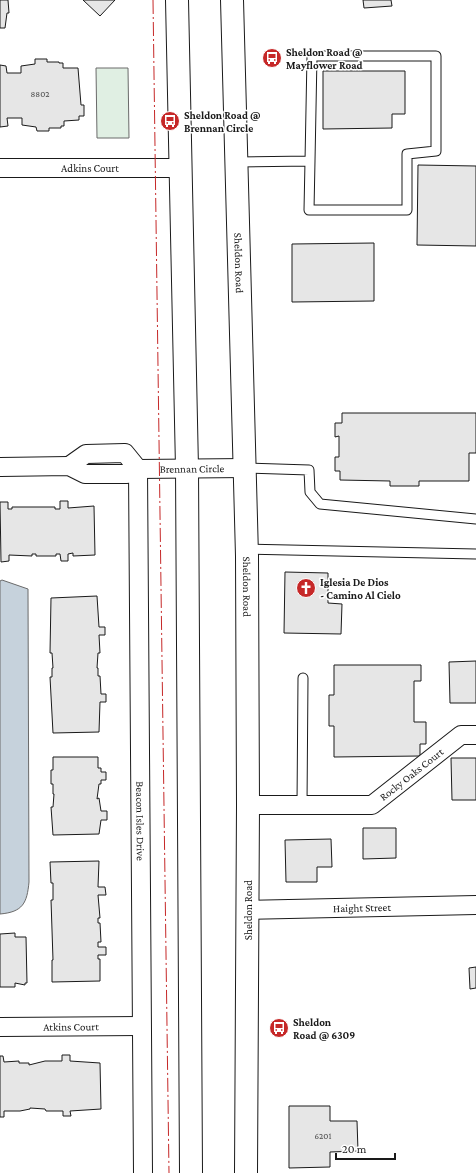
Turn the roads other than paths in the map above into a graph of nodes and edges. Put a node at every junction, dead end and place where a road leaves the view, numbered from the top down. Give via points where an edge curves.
1 (177, 0) edge
2 (232, 0) edge
3 (310, 161) junction
4 (237, 162) junction
5 (0, 168) edge
6 (180, 168) junction
7 (0, 467) edge
8 (187, 468) junction
9 (246, 468) junction
10 (138, 469) junction
11 (476, 519) edge
12 (247, 549) junction
13 (476, 554) edge
14 (302, 678) dead end
15 (476, 735) edge
16 (248, 805) junction
17 (302, 805) junction
18 (476, 905) edge
19 (248, 910) junction
20 (141, 1026) junction
21 (0, 1027) edge
22 (143, 1173) edge
23 (190, 1173) edge
24 (246, 1173) edge

1 - 6 main road
2 - 4 main road, Sheldon Road
3 - 3 lane via 312,56 436,56 436,151 407,154 407,210 309,210
3 - 4 lane
4 - 9 main road, Sheldon Road
5 - 6 street, Adkins Court
6 - 8 main road
7 - 10 street via 69,466 86,454 125,453
8 - 9 street, Brennan Circle
8 - 10 street, Brennan Circle
8 - 23 main road
9 - 11 lane via 309,470 310,492 320,504
9 - 12 main road, Sheldon Road
10 - 20 street, Beacon Isles Drive
12 - 13 lane
12 - 16 main road, Sheldon Road
14 - 17 lane
15 - 17 street, Rocky Oaks Court via 461,735 372,805
16 - 17 street, Rocky Oaks Court
16 - 19 main road, Sheldon Road
18 - 19 street, Haight Street
19 - 24 main road, Sheldon Road
20 - 21 street, Atkins Court
20 - 22 street, Beacon Isles Drive

